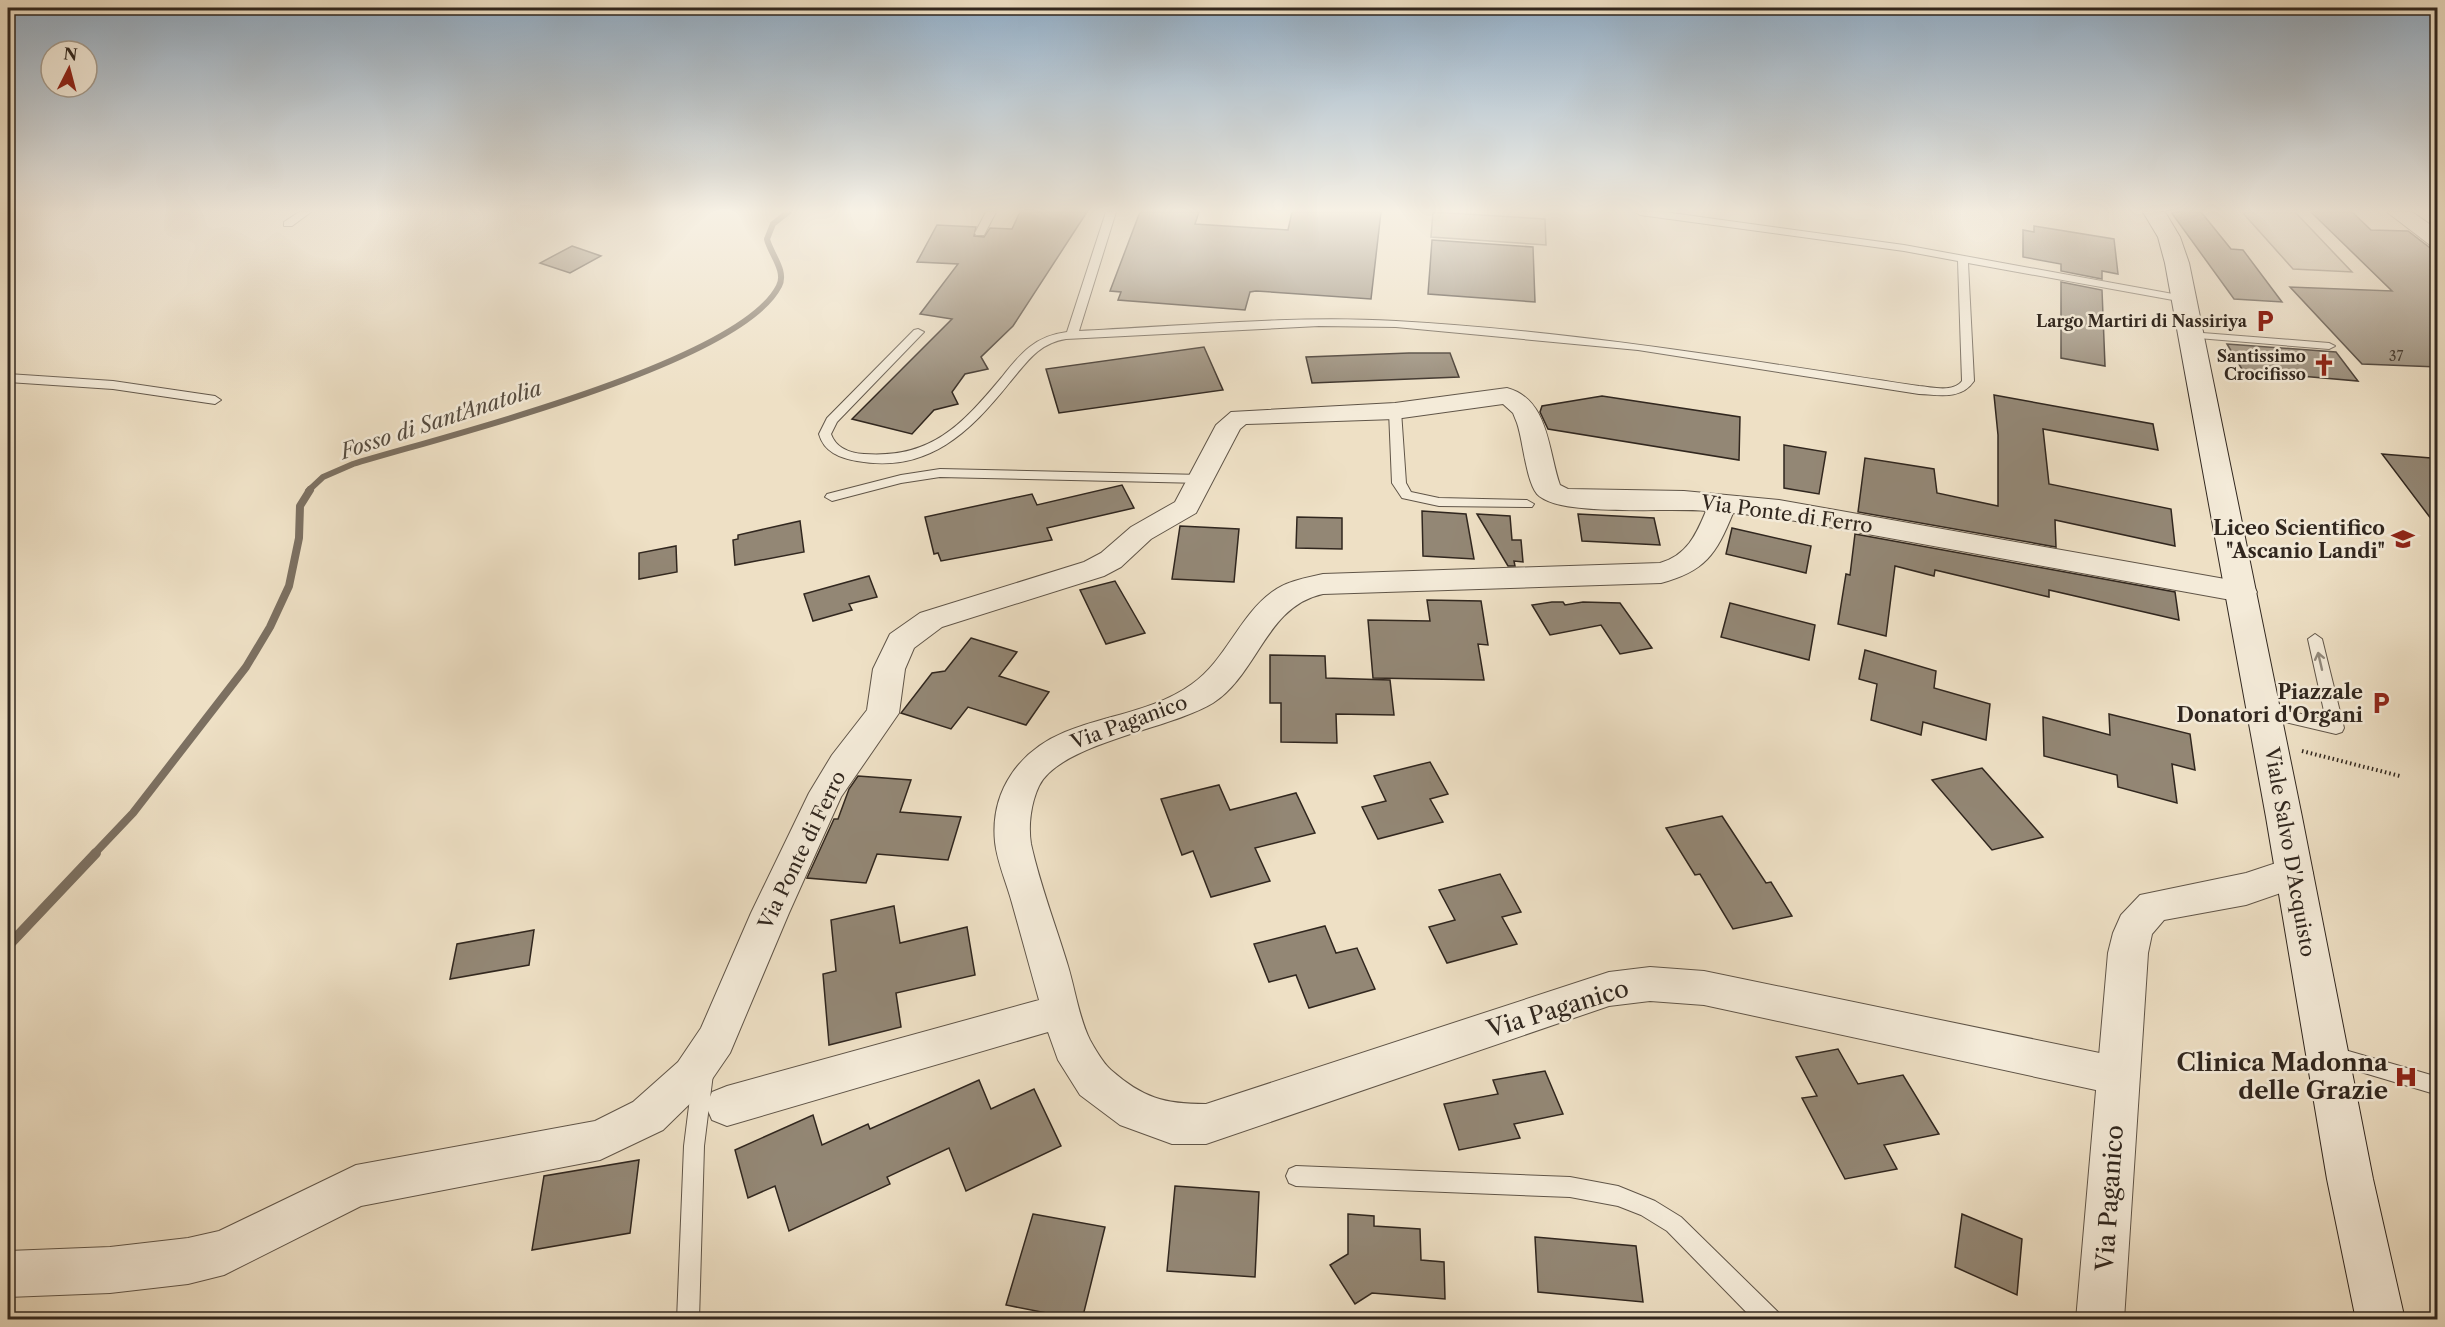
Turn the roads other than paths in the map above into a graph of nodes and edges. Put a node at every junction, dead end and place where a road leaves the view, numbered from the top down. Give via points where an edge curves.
1 (1091, 274) edge
2 (1964, 274) edge
3 (2049, 274) edge
4 (2179, 274) edge
5 (2184, 299) junction
6 (918, 332) dead end
7 (1072, 335) junction
8 (2190, 335) junction
9 (2328, 346) dead end
10 (8, 378) edge
11 (215, 400) dead end
12 (1395, 411) junction
13 (1202, 479) junction
14 (832, 497) dead end
15 (1724, 503) junction
16 (1527, 504) dead end
17 (2242, 592) junction
18 (2315, 639) dead end
19 (2264, 711) junction
20 (2294, 873) junction
21 (1061, 1011) junction
22 (2326, 1054) junction
23 (707, 1056) junction
24 (2119, 1076) junction
25 (2438, 1086) edge
26 (727, 1106) dead end
27 (1296, 1176) dead end
28 (8, 1274) edge
29 (688, 1320) edge
30 (1770, 1320) edge
31 (2100, 1320) edge
32 (2381, 1320) edge

1 - 7 lane
2 - 7 lane via 1968,381 1963,388 1950,392 1638,347 1396,324 1326,323
3 - 5 lane
4 - 5 main road, Viale Salvo D'Acquisto
5 - 8 main road, Viale Salvo D'Acquisto
6 - 7 lane via 831,421 826,440 837,450 874,459 935,448 970,423 1034,347 1046,340
8 - 9 lane
8 - 17 main road, Viale Salvo D'Acquisto
10 - 11 lane via 113,385
12 - 13 street, Via Ponte di Ferro via 1240,417 1229,424
12 - 15 street, Via Ponte di Ferro via 1507,396 1522,405 1546,486 1559,496 1584,501
12 - 16 lane via 1400,483 1407,495 1431,501
13 - 14 lane via 940,473
13 - 23 street, Via Ponte di Ferro via 1181,511 1141,533 1107,563 931,620 901,642 889,669 883,713 826,793
15 - 17 street, Via Ponte di Ferro via 1808,514
15 - 21 street, Via Paganico via 1697,557 1683,567 1661,573 1323,584 1300,589 1267,611 1225,674 1202,694 1166,712 1078,739 1038,762 1016,795 1012,825 1017,856
17 - 19 main road, Viale Salvo D'Acquisto
19 -> 18 lane via 2336,728
19 - 20 main road, Viale Salvo D'Acquisto
20 - 22 main road, Viale Salvo D'Acquisto
20 - 24 main road, Via Paganico via 2246,889 2163,903 2142,916 2129,944
21 - 24 street, Via Paganico via 1077,1059 1095,1082 1135,1111 1172,1125 1206,1124 1242,1114 1609,989 1635,985 1704,988
21 - 26 street
22 - 25 lane
22 - 32 main road, Viale Salvo D'Acquisto
23 - 28 street, Via Ponte di Ferro via 659,1108 623,1131 600,1140 356,1186 224,1252 188,1261 110,1270
23 - 29 lane, Via Ponte di Ferro via 694,1146
24 - 31 main road, Via Paganico
27 - 30 lane via 1570,1187 1618,1196 1674,1224

